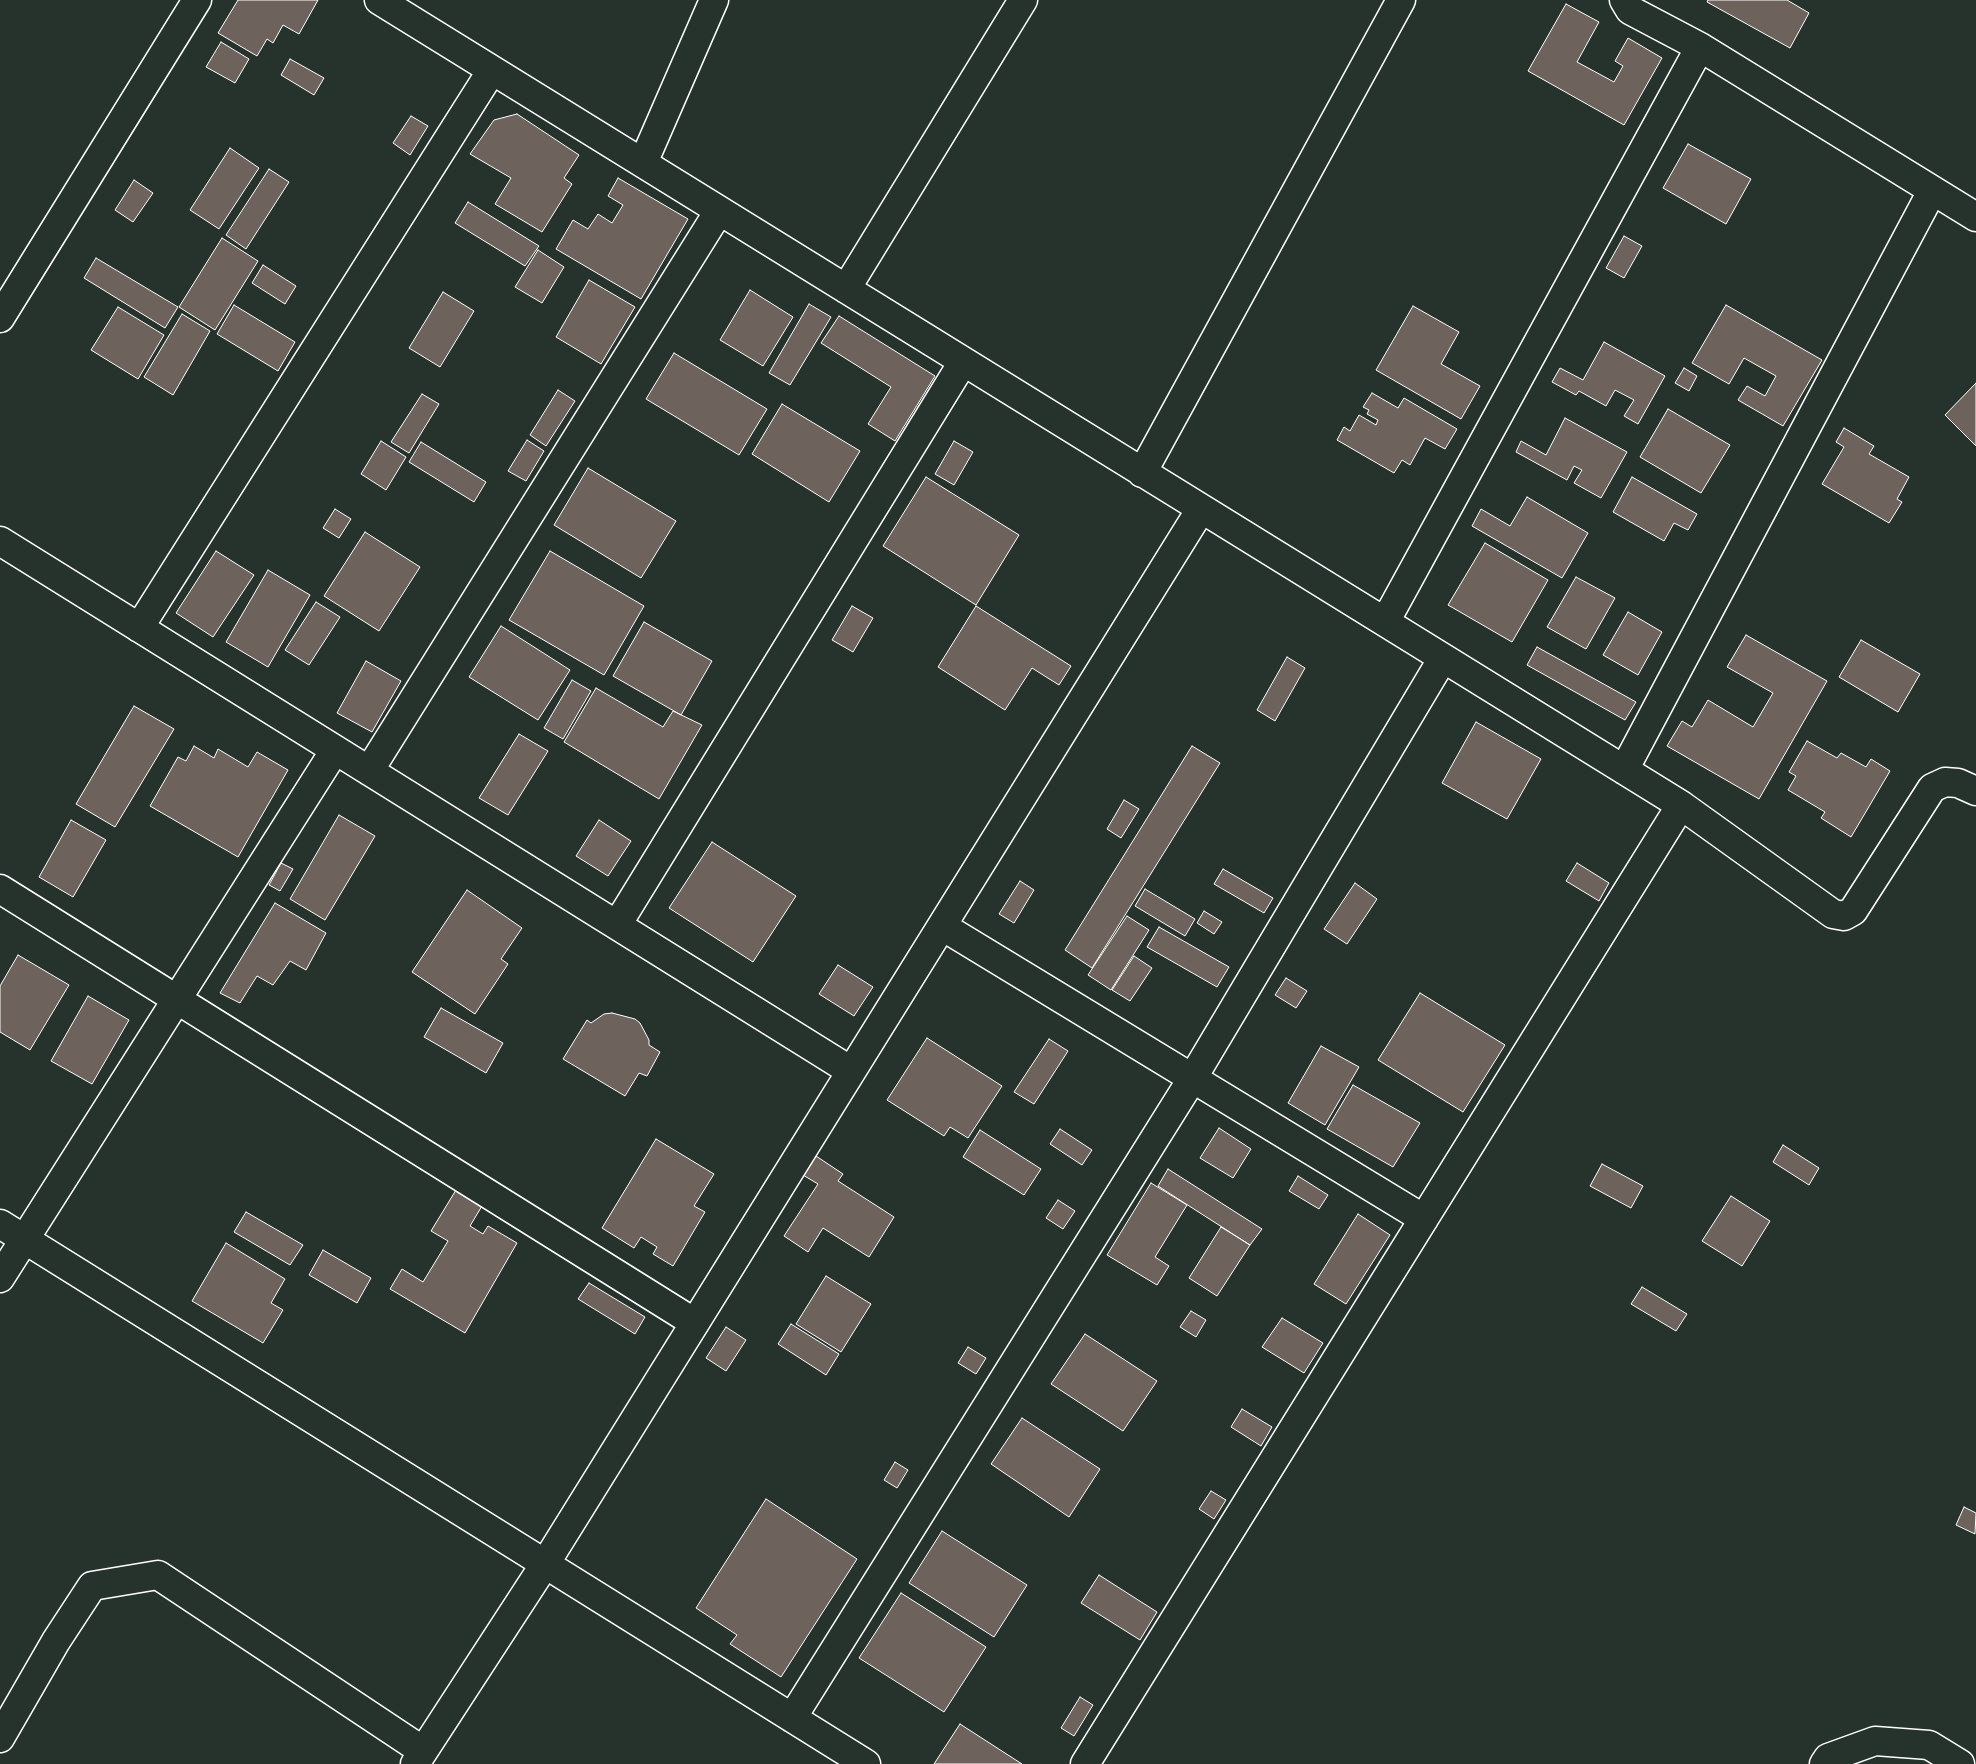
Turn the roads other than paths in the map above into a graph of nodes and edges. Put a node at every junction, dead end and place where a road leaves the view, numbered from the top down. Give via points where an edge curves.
1 (197, 0) edge
2 (378, 0) edge
3 (714, 0) edge
4 (1023, 0) edge
5 (1400, 0) edge
6 (1624, 0) edge
7 (404, 7) edge
8 (1700, 47) junction
9 (492, 70) junction
10 (643, 164) junction
11 (1932, 190) junction
12 (719, 211) junction
13 (1976, 217) edge
14 (846, 289) junction
15 (0, 318) edge
16 (963, 362) junction
17 (1142, 473) junction
18 (1201, 509) junction
19 (0, 541) edge
20 (1385, 622) junction
21 (139, 628) junction
22 (1443, 658) junction
23 (335, 750) junction
24 (1624, 770) junction
25 (369, 771) junction
26 (1976, 791) edge
27 (1681, 805) junction
28 (0, 889) edge
29 (617, 926) junction
30 (942, 926) junction
31 (176, 999) junction
32 (851, 1071) junction
33 (1192, 1079) junction
34 (1424, 1219) junction
35 (0, 1224) edge
36 (24, 1239) junction
37 (0, 1278) edge
38 (695, 1323) junction
39 (545, 1564) junction
40 (792, 1718) junction
41 (0, 1738) edge
42 (419, 1758) edge
43 (866, 1764) edge
44 (1085, 1764) edge
45 (1824, 1764) edge
46 (1960, 1764) edge

1 - 15 street
2 - 7 street
3 - 10 street
4 - 14 street
5 - 17 street
6 - 8 street via 1630,10
7 - 9 street
8 - 11 street
8 - 20 street
9 - 10 street
9 - 21 street
10 - 12 street
11 - 13 street
11 - 24 street
12 - 14 street
12 - 25 street
14 - 16 street
16 - 17 street
16 - 29 street
17 - 18 street
18 - 20 street
18 - 30 street
19 - 21 street
20 - 22 street
21 - 23 street
22 - 24 street
22 - 33 street
23 - 25 street
23 - 31 street
24 - 27 street
25 - 29 street
26 - 27 street via 1958,783 1945,782 1932,788 1853,911 1844,916 1833,914
27 - 34 street
28 - 31 street
29 - 32 street
30 - 32 street
30 - 33 street
31 - 36 street
31 - 38 street
32 - 38 street
33 - 34 street
33 - 40 street
34 - 44 street
35 - 36 street
36 - 37 street
36 - 39 street
38 - 39 street
39 - 40 street
39 - 42 street
40 - 43 street
41 - 42 street via 92,1586 158,1575
45 - 46 street via 1828,1758 1875,1741 1929,1745

